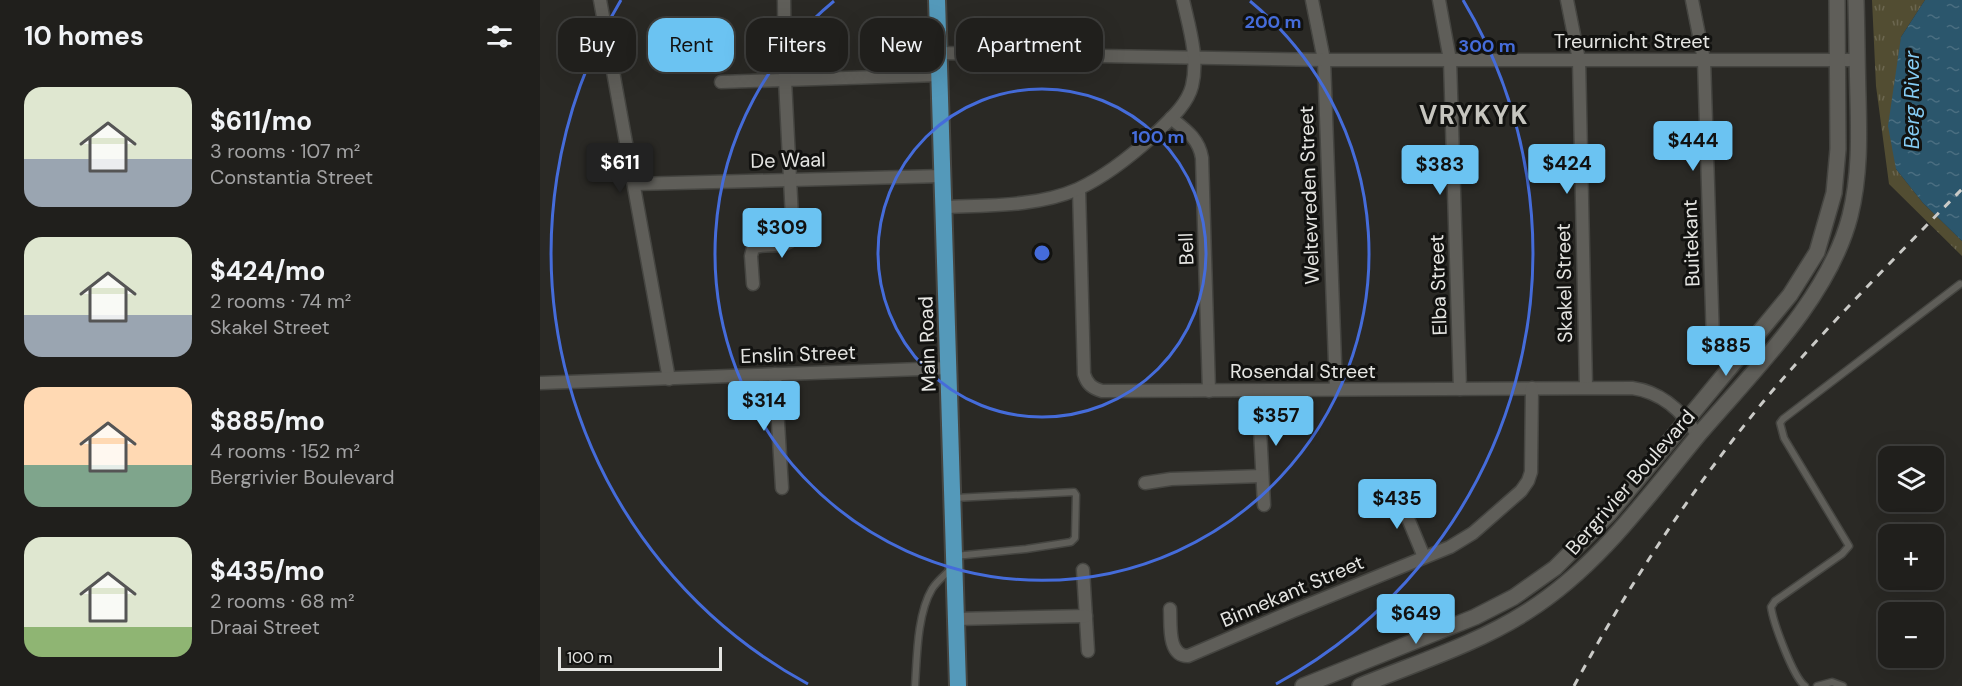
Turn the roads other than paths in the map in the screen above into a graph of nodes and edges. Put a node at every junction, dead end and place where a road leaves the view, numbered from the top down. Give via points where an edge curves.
1 (784, 0) edge
2 (937, 0) edge
3 (1183, 0) edge
4 (1312, 0) edge
5 (1439, 0) edge
6 (1567, 0) edge
7 (1692, 0) edge
8 (1837, 0) edge
9 (1857, 0) edge
10 (600, 1) edge
11 (937, 18) edge
12 (944, 53) edge
13 (1194, 57) junction
14 (1324, 60) junction
15 (1450, 60) junction
16 (1579, 60) junction
17 (1704, 60) junction
18 (1838, 60) junction
19 (1857, 60) junction
20 (939, 72) edge
21 (939, 75) junction
22 (785, 80) junction
23 (721, 82) dead end
24 (1171, 118) junction
25 (942, 176) junction
26 (790, 179) junction
27 (634, 184) junction
28 (1079, 189) junction
29 (943, 207) junction
30 (753, 284) dead end
31 (1960, 284) dead end
32 (1713, 341) dead end
33 (949, 368) junction
34 (775, 374) junction
35 (669, 379) junction
36 (540, 383) edge
37 (1586, 387) junction
38 (1532, 388) junction
39 (1460, 389) junction
40 (1335, 390) junction
41 (1209, 391) junction
42 (1258, 391) junction
43 (1688, 419) junction
44 (1698, 436) junction
45 (1262, 476) junction
46 (1145, 483) dead end
47 (782, 488) dead end
48 (1397, 492) dead end
49 (953, 498) junction
50 (1264, 505) dead end
51 (1424, 557) junction
52 (954, 561) junction
53 (1083, 570) dead end
54 (1170, 609) dead end
55 (1086, 616) junction
56 (956, 620) junction
57 (1088, 651) dead end
58 (1312, 684) edge
59 (915, 686) edge
60 (958, 686) edge
61 (1360, 686) edge
62 (1805, 686) edge
63 (1817, 686) edge
64 (1843, 686) edge

1 - 22 street
2 - 11 main road, Main Road
3 - 13 street
4 - 14 street, Weltevreden Street
5 - 15 street, Elba Street
6 - 16 street, Skakel Street
7 - 17 street, Buitekant
8 - 18 street, Bergrivier Boulevard
9 - 19 street, Bergrivier Boulevard
10 - 27 street
12 - 13 street, Treurnicht Street
13 - 14 street, Treurnicht Street
13 - 24 street via 1192,87
14 - 15 street, Treurnicht Street
14 - 40 street, Weltevreden Street
15 - 16 street, Treurnicht Street
15 - 39 street, Elba Street
16 - 17 street, Treurnicht Street
16 - 37 street, Skakel Street
17 - 18 street, Treurnicht Street
17 - 32 street, Buitekant
18 - 19 street, Treurnicht Street
18 - 43 street, Bergrivier Boulevard via 1837,170 1817,252 1790,295
19 - 44 street, Bergrivier Boulevard via 1856,188 1839,250 1814,295
20 - 21 main road, Main Road
21 - 22 street
21 - 25 main road, Main Road
22 - 23 street
22 - 26 street
24 - 28 street via 1130,158
24 - 41 street, Bell via 1198,143 1203,158
25 - 26 street, De Waal
25 - 29 main road, Main Road
26 - 27 street, De Waal
26 - 30 street via 793,238 785,244 753,248
27 - 35 street
28 - 29 street via 1025,202
28 - 41 street, Rosendal Street via 1086,380 1102,391
29 - 33 main road, Main Road
31 - 62 lane via 1780,423 1789,448 1849,546 1772,607 1791,666
33 - 34 street, Enslin Street
33 - 49 main road, Main Road
34 - 35 street, Enslin Street
34 - 47 street
35 - 36 street, Enslin Street
37 - 38 street, Rosendal Street
37 - 43 street, Rosendal Street via 1650,391
38 - 39 street, Rosendal Street
38 - 51 street, Binnekant Street via 1531,472 1526,486 1473,533
39 - 40 street, Rosendal Street
40 - 42 street, Rosendal Street
41 - 42 street, Rosendal Street
42 - 45 street
43 - 44 street, Rosendal Street
43 - 58 street, Bergrivier Boulevard via 1609,514 1540,579 1475,617
44 - 61 street, Bergrivier Boulevard via 1608,544 1548,597 1484,634
45 - 46 street via 1171,478
45 - 50 street
48 - 51 street
49 - 52 main road, Main Road
49 - 52 lane via 1074,492 1077,522 1071,542
51 - 54 street, Binnekant Street via 1188,656 1174,649
52 - 56 main road, Main Road
52 - 59 lane via 925,602
53 - 55 street
55 - 56 street
55 - 57 street
56 - 60 main road, Main Road
63 - 64 lane via 1832,682

